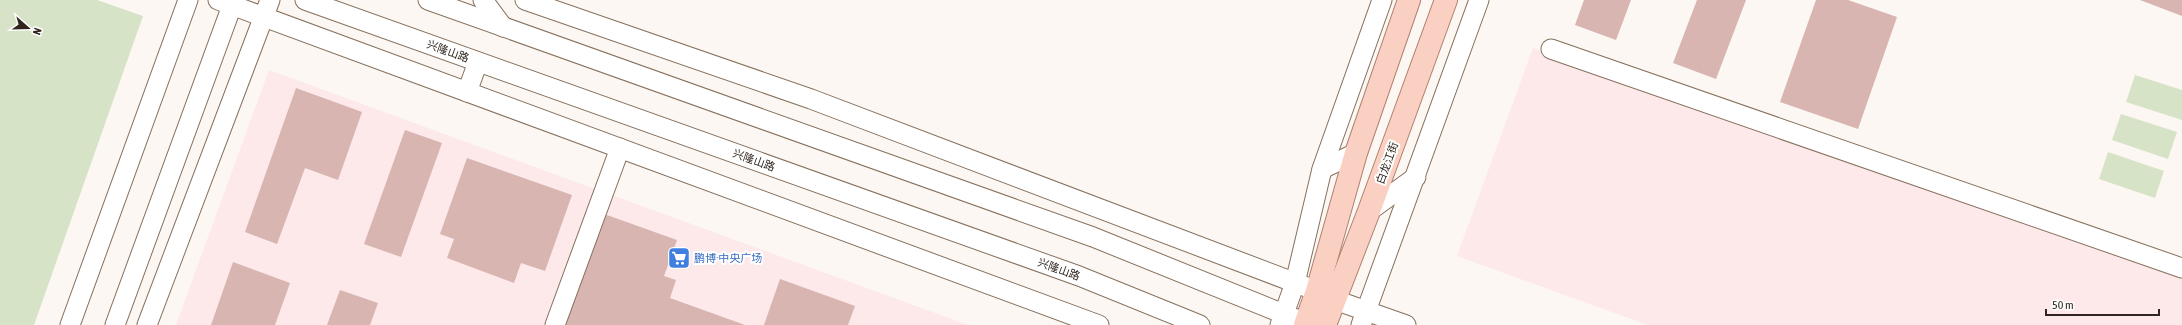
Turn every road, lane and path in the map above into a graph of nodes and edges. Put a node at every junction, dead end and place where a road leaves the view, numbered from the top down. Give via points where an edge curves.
1 (188, 0) edge
2 (305, 0) edge
3 (428, 0) edge
4 (483, 0) edge
5 (524, 0) edge
6 (1382, 0) edge
7 (1409, 0) edge
8 (1446, 0) edge
9 (1479, 0) edge
10 (228, 2) edge
11 (267, 8) edge
12 (503, 27) junction
13 (1551, 49) dead end
14 (478, 62) junction
15 (467, 92) junction
16 (620, 148) junction
17 (1356, 152) junction
18 (1322, 169) junction
19 (1416, 177) junction
20 (1370, 211) junction
21 (2182, 268) edge
22 (1295, 284) junction
23 (1326, 296) junction
24 (1363, 318) edge
25 (1282, 320) edge
26 (1312, 324) edge
27 (70, 325) edge
28 (115, 325) edge
29 (147, 325) edge
30 (555, 325) edge
31 (1099, 325) edge
32 (1200, 325) edge
33 (1406, 325) edge

1 - 27 street
2 - 14 street, 兴隆山路
3 - 12 street
4 - 12 street
5 - 22 street via 811,99
6 - 18 street
7 - 17 main road, 白龙江街
8 - 20 main road, 白龙江街
9 - 19 street
10 - 11 street
10 - 28 street
11 - 15 street
11 - 29 street
12 - 25 street via 1093,237
13 - 21 street
14 - 15 street
14 - 32 street, 兴隆山路 via 1079,276
15 - 16 street
16 - 30 street
16 - 31 street
17 - 18 street
17 - 23 main road, 白龙江街
18 - 22 street
19 - 20 street
19 - 24 street
20 - 23 main road, 白龙江街
22 - 23 street
22 - 25 street
23 - 24 street
23 - 26 main road, 白龙江街
24 - 33 street
25 - 26 street

